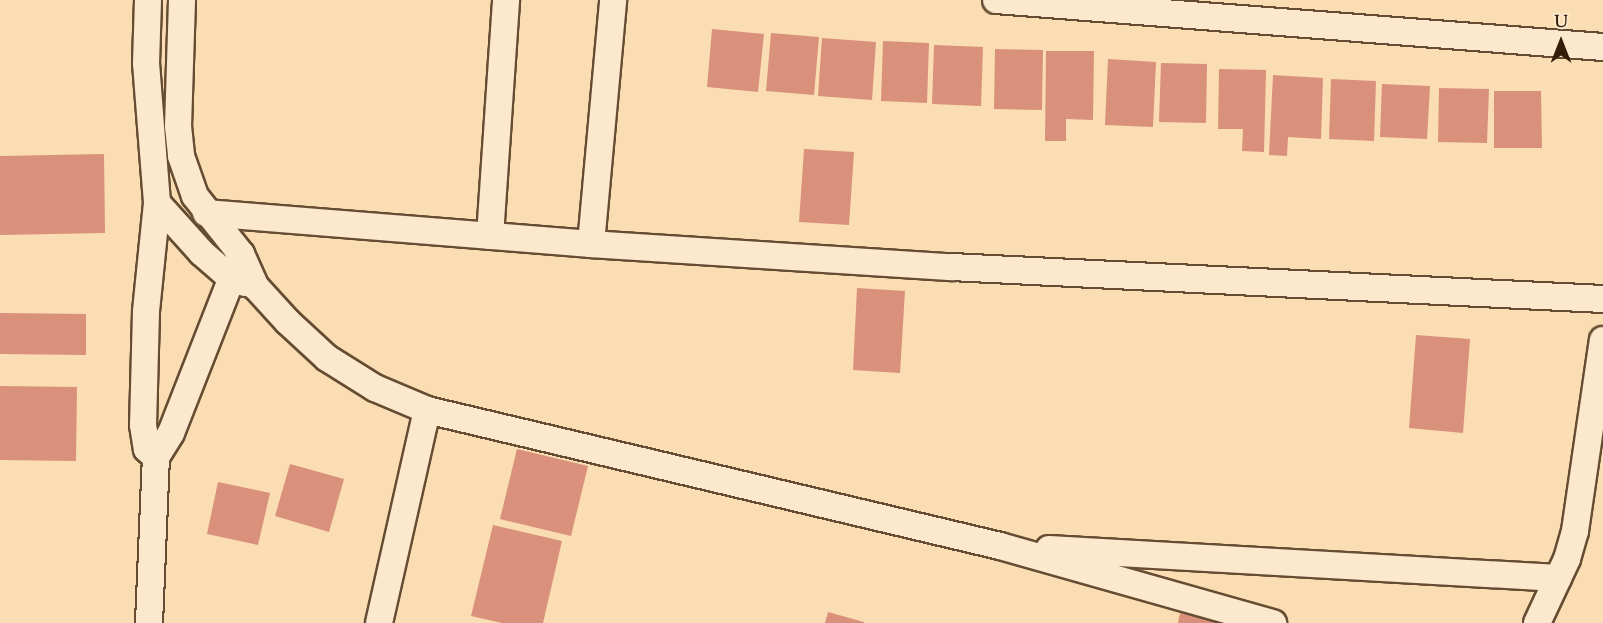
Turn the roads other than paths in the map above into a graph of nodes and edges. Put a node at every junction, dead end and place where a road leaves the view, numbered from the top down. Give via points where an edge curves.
1 (147, 0) edge
2 (182, 0) edge
3 (506, 0) edge
4 (613, 0) edge
5 (996, 0) edge
6 (1603, 47) edge
7 (157, 203) junction
8 (206, 213) junction
9 (490, 236) junction
10 (591, 244) junction
11 (241, 254) junction
12 (230, 277) junction
13 (256, 287) junction
14 (1603, 299) edge
15 (1603, 340) edge
16 (427, 410) junction
17 (156, 457) junction
18 (1000, 546) junction
19 (1558, 578) junction
20 (149, 623) edge
21 (379, 623) edge
22 (1273, 623) edge
23 (1538, 623) edge

1 - 7 street via 146,63
2 - 8 street via 180,156
3 - 9 street
4 - 10 street
5 - 6 street
7 - 12 street via 202,254
7 - 17 street via 146,312 143,413 145,444
8 - 9 street
8 - 11 street
9 - 10 street
10 - 14 street via 951,267
11 - 12 street
11 - 13 street
12 - 13 street
12 - 17 street via 171,433
13 - 16 street via 327,358 375,388
15 - 19 street via 1575,531
16 - 18 street
16 - 21 street
17 - 20 street
18 - 19 street
18 - 22 street
19 - 23 street

